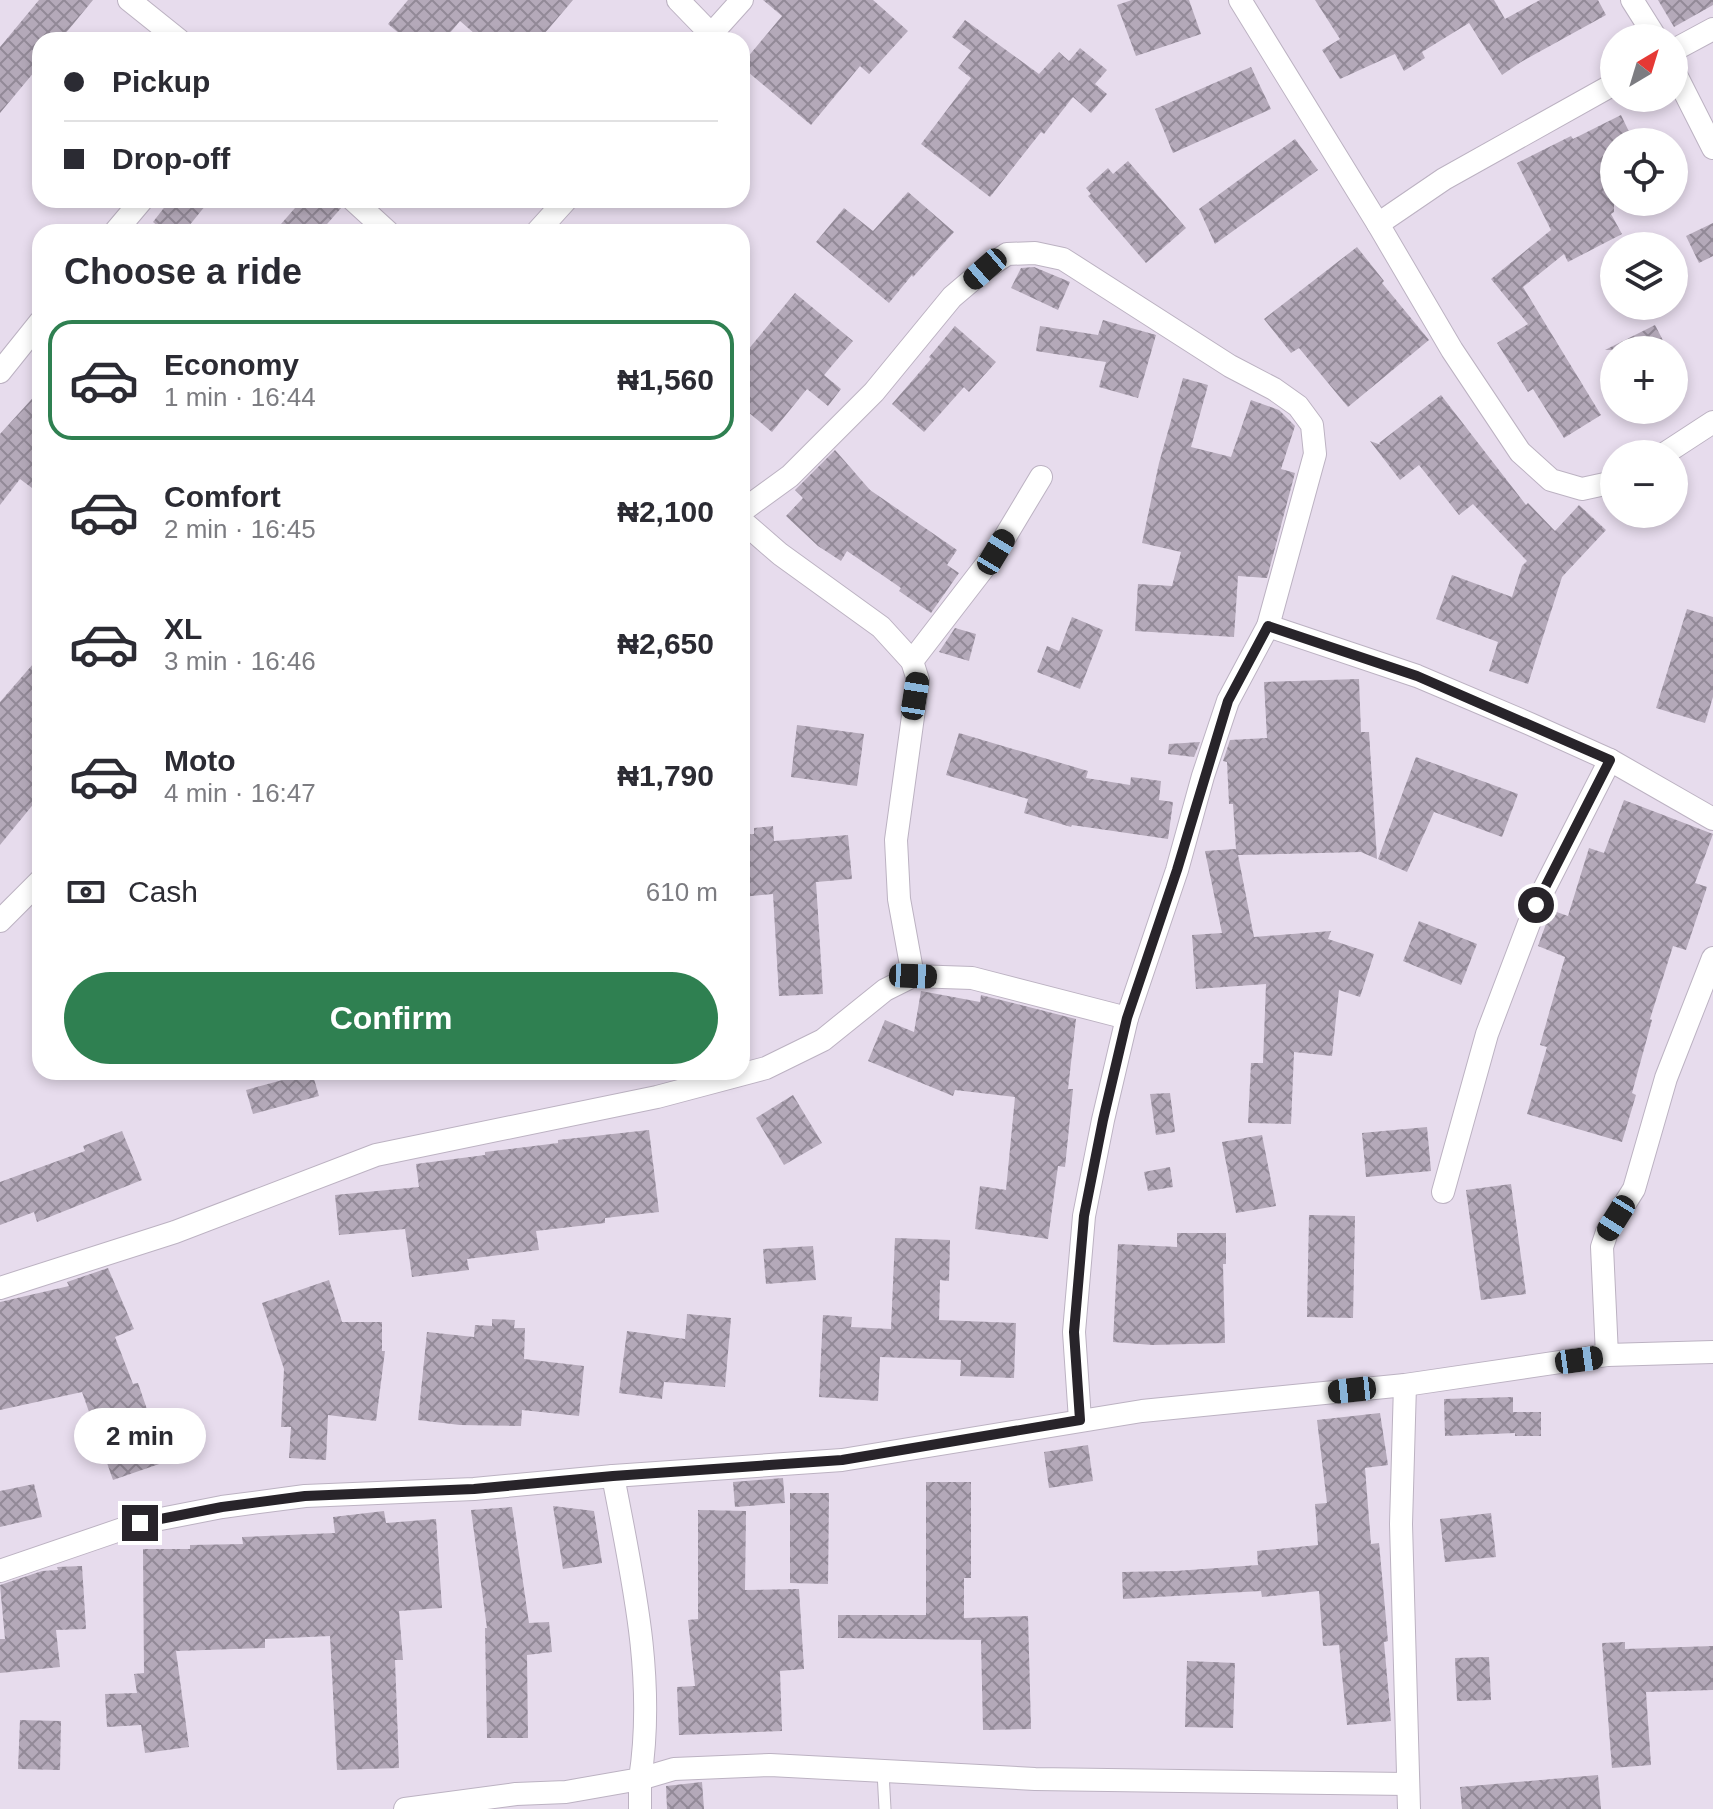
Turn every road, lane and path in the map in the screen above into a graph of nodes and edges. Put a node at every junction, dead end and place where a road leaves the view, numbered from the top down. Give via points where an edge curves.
1 (129, 0) edge
2 (678, 0) edge
3 (742, 0) edge
4 (1240, 0) edge
5 (1632, 0) edge
6 (1647, 24) edge
7 (1713, 29) edge
8 (169, 32) edge
9 (704, 32) edge
10 (713, 32) edge
11 (1688, 42) edge
12 (1600, 92) edge
13 (1688, 99) edge
14 (1713, 148) edge
15 (135, 208) edge
16 (362, 208) edge
17 (559, 208) edge
18 (122, 224) edge
19 (379, 224) edge
20 (544, 224) edge
21 (1378, 224) junction
22 (32, 330) edge
23 (4, 358) edge
24 (1713, 422) edge
25 (1685, 440) edge
26 (1041, 477) dead end
27 (1600, 485) edge
28 (750, 505) edge
29 (750, 528) edge
30 (1268, 626) junction
31 (912, 661) junction
32 (1610, 760) junction
33 (1713, 819) edge
34 (32, 889) edge
35 (0, 921) edge
36 (1713, 958) edge
37 (913, 976) junction
38 (1127, 1018) junction
39 (750, 1072) edge
40 (721, 1080) edge
41 (1443, 1192) dead end
42 (0, 1288) edge
43 (1713, 1352) edge
44 (1607, 1355) junction
45 (1405, 1385) junction
46 (1080, 1420) junction
47 (613, 1476) junction
48 (0, 1571) edge
49 (883, 1772) junction
50 (640, 1779) junction
51 (1407, 1784) junction
52 (405, 1809) edge
53 (640, 1809) edge
54 (885, 1809) edge
55 (1409, 1809) edge

1 - 8 street
2 - 9 street
3 - 10 street
4 - 21 street
5 - 6 street
7 - 11 street
12 - 21 street via 1444,179
13 - 14 street
15 - 18 street
16 - 19 street
17 - 20 street
21 - 27 street via 1520,452 1551,480 1582,489
22 - 23 street
24 - 25 street
26 - 31 street via 989,561
28 - 30 street via 790,476 874,392 952,297 985,269 1007,254 1063,259 1274,389 1298,406 1312,425 1315,454
29 - 31 street via 881,627
30 - 32 street via 1417,676
30 - 38 street via 1228,701
31 - 37 street via 918,680 896,840 899,899
32 - 33 street
32 - 41 street via 1536,905 1487,1034
34 - 35 street
36 - 44 street via 1666,1078 1634,1189 1602,1247
37 - 38 street via 972,978
37 - 39 street via 885,990 823,1040
38 - 46 street via 1084,1216 1074,1332
40 - 42 street via 376,1155 175,1232
43 - 44 street
44 - 45 street
45 - 46 street
45 - 51 street via 1401,1524
46 - 47 street via 842,1460
47 - 48 street via 305,1496 222,1507 140,1523
47 - 50 street via 637,1600 647,1692
49 - 50 street via 770,1765 674,1769
49 - 51 street
49 - 54 lane
50 - 52 street
50 - 53 street
51 - 55 street

